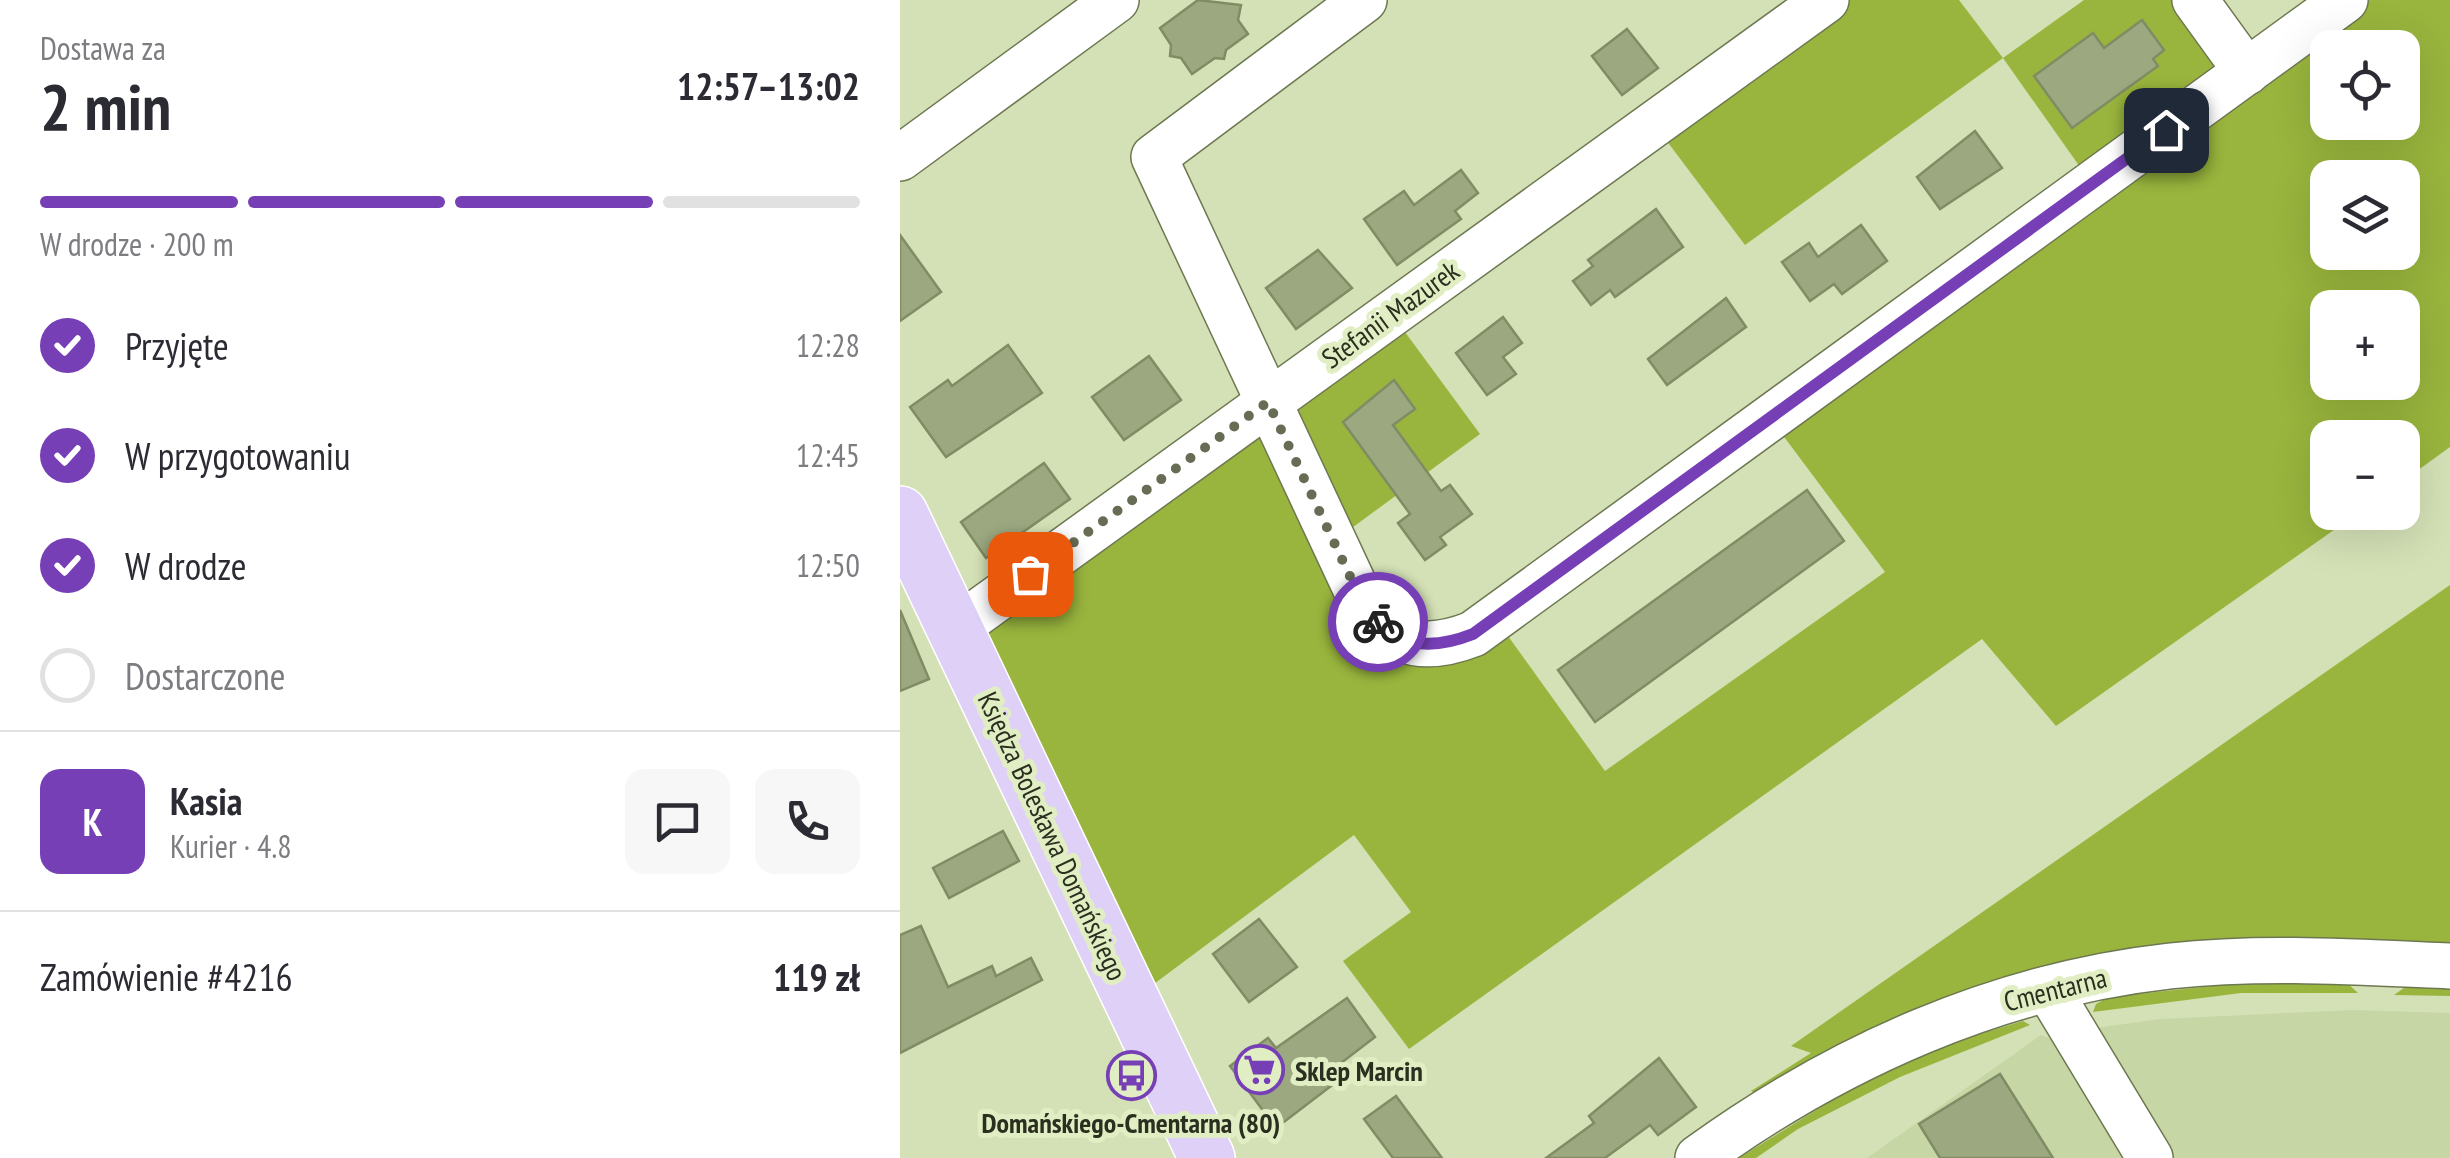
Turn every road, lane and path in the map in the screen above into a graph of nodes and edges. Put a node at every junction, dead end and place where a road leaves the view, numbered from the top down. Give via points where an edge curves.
1 (1116, 0) edge
2 (1364, 0) edge
3 (1826, 0) edge
4 (2196, 0) edge
5 (2346, 0) edge
6 (2247, 72) junction
7 (900, 158) edge
8 (1268, 402) junction
9 (900, 514) edge
10 (955, 628) junction
11 (2450, 966) edge
12 (2048, 989) junction
13 (1711, 1154) edge
14 (1207, 1158) edge
15 (2150, 1158) edge

1 - 7 street
2 - 8 street via 1154,157
3 - 8 street, Stefanii Mazurek
4 - 6 street
5 - 6 street
6 - 8 street via 1456,641 1400,640 1370,614
8 - 10 street, Stefanii Mazurek
9 - 10 main road, Księdza Bolesława Domańskiego
10 - 14 main road, Księdza Bolesława Domańskiego
11 - 12 street, Cmentarna via 2218,963 2138,970
12 - 13 street, Cmentarna via 1942,1022 1870,1054 1798,1091
12 - 15 street

